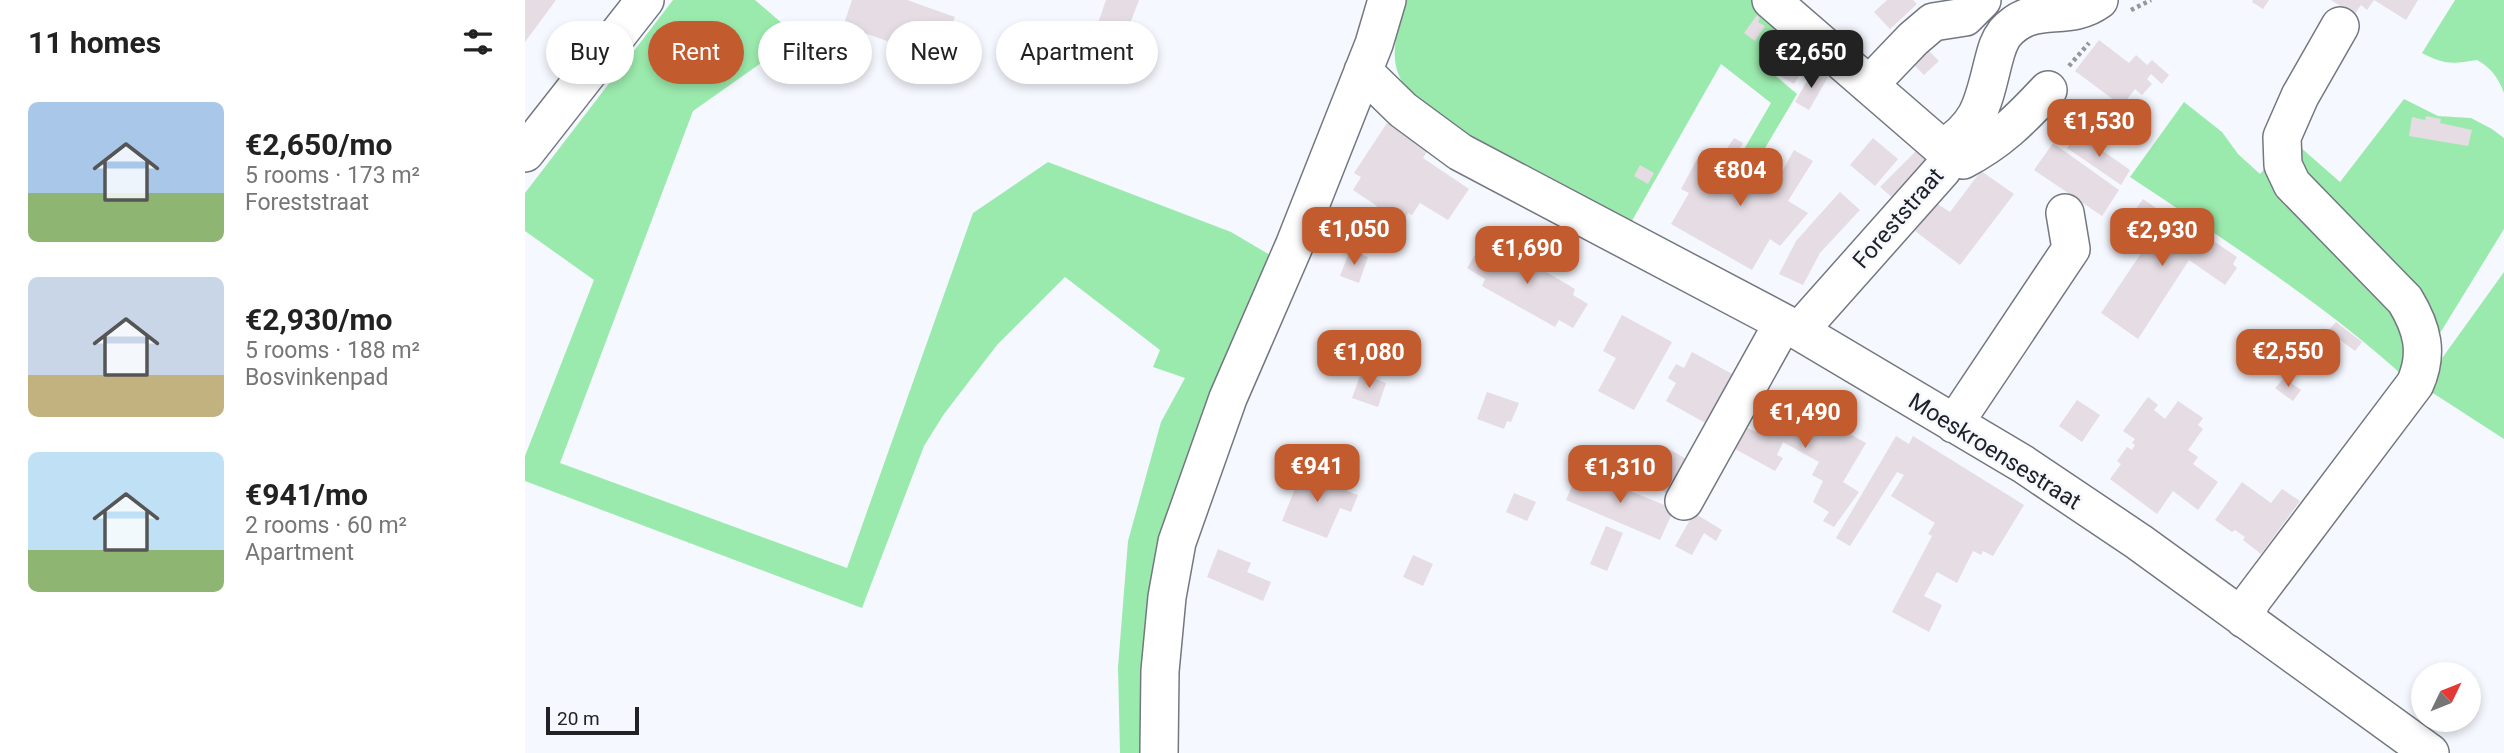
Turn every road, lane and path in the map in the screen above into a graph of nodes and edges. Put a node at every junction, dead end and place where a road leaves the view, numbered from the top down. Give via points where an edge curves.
1 (645, 0) edge
2 (1387, 0) edge
3 (1771, 0) edge
4 (1982, 0) edge
5 (2099, 0) edge
6 (2340, 26) dead end
7 (1363, 71) junction
8 (1869, 85) junction
9 (2048, 90) dead end
10 (1947, 152) junction
11 (525, 153) edge
12 (2065, 213) dead end
13 (1791, 327) junction
14 (1954, 424) junction
15 (1684, 501) dead end
16 (2244, 619) junction
17 (1159, 753) edge
18 (2430, 753) edge

1 - 11 street
2 - 7 street
3 - 8 street, Foreststraat
4 - 8 street via 1965,17 1933,22
5 - 10 street via 2074,12 2033,13 2005,33 1997,46 1980,112
6 - 16 street via 2282,137 2283,165 2292,184 2405,300 2418,321 2424,347 2421,370 2407,395 2252,600
7 - 13 street, Moeskroensestraat via 1402,110 1460,152
7 - 17 street via 1228,398 1177,542 1160,671
8 - 10 street, Foreststraat
9 - 10 street via 1991,145 1963,160
10 - 13 street, Foreststraat via 1942,170
12 - 14 street via 2071,249
13 - 14 street, Moeskroensestraat
13 - 15 street, Foreststraat
14 - 16 street, Moeskroensestraat via 2023,464
16 - 18 street, Moeskroensestraat

